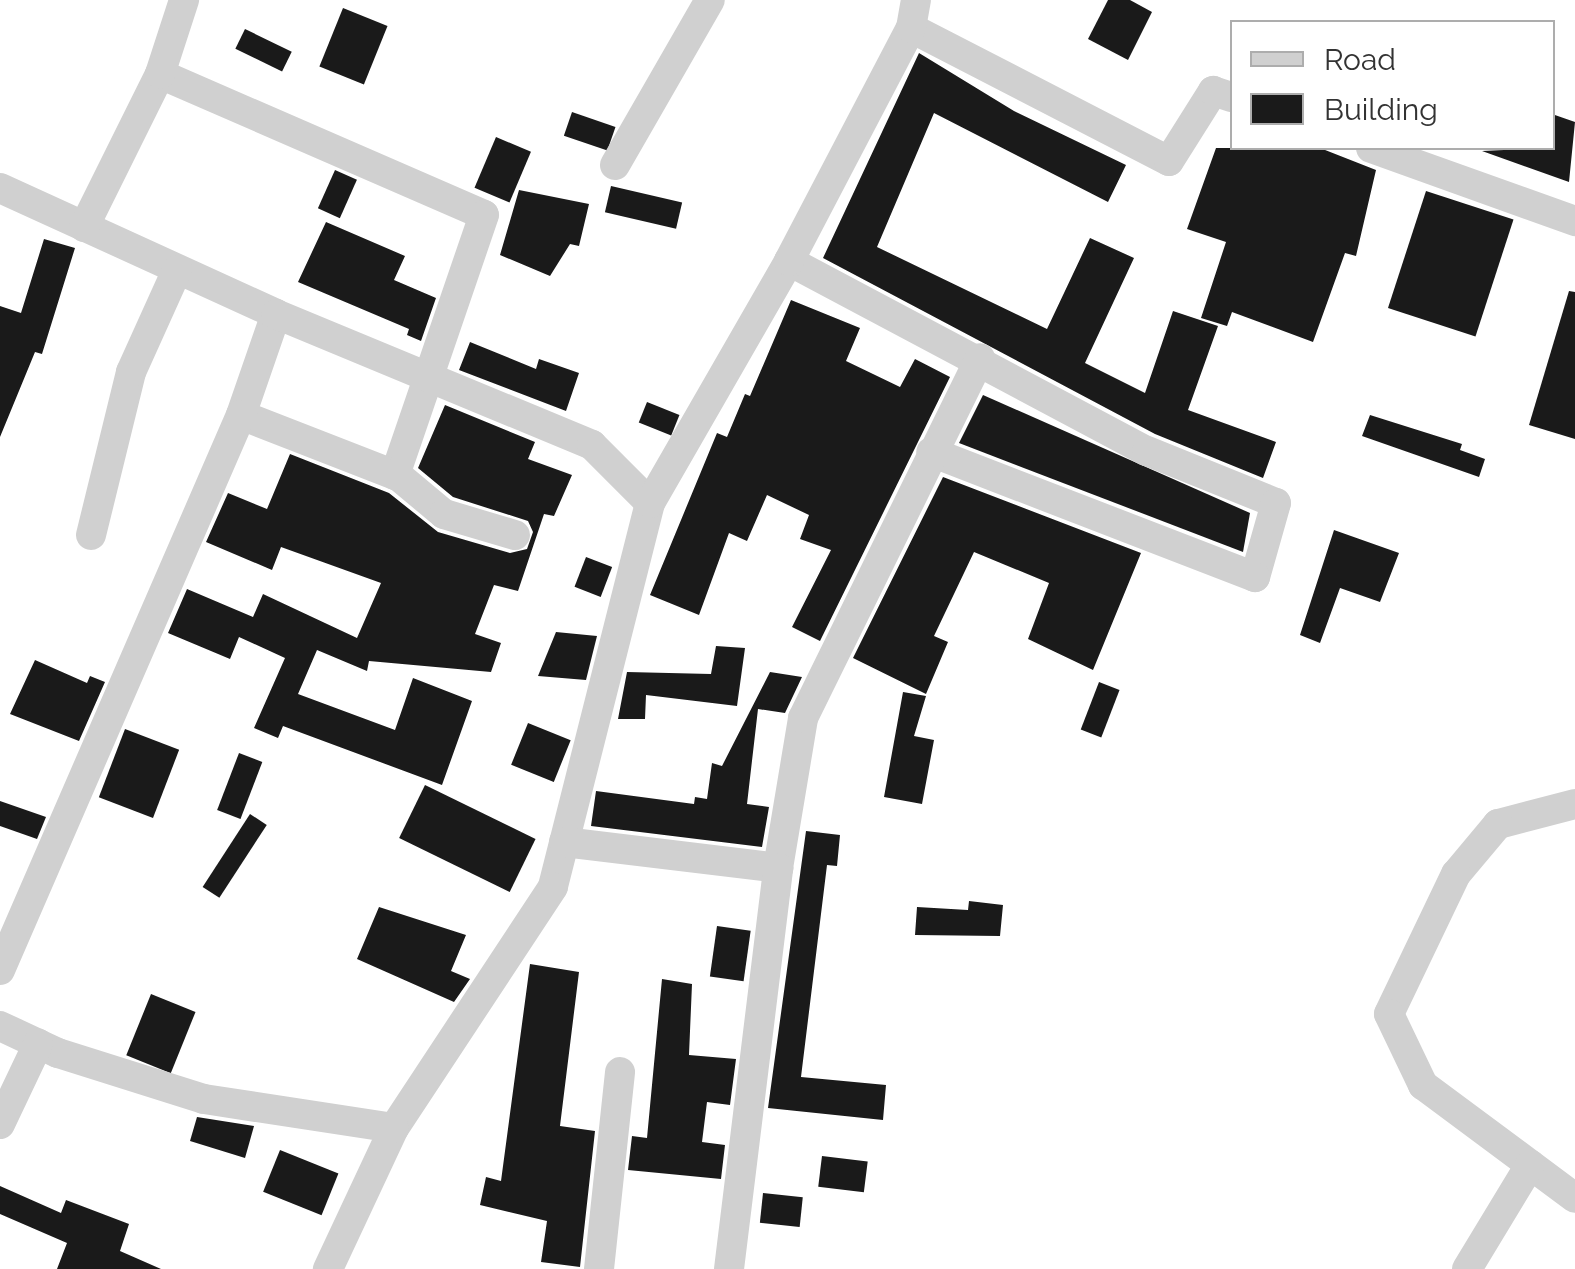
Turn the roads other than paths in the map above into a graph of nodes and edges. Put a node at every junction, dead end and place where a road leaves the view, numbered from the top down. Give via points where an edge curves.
1 (184, 0) edge
2 (710, 0) edge
3 (914, 14) edge
4 (160, 74) junction
5 (1230, 97) edge
6 (1377, 150) edge
7 (615, 165) dead end
8 (0, 188) edge
9 (1575, 222) edge
10 (84, 226) junction
11 (790, 261) junction
12 (177, 270) junction
13 (276, 314) junction
14 (980, 358) junction
15 (431, 378) junction
16 (241, 415) junction
17 (931, 452) junction
18 (396, 474) junction
19 (650, 503) junction
20 (91, 535) dead end
21 (516, 535) dead end
22 (1575, 804) edge
23 (564, 842) junction
24 (778, 868) junction
25 (0, 970) edge
26 (0, 1026) edge
27 (38, 1044) junction
28 (620, 1072) dead end
29 (0, 1124) edge
30 (394, 1128) junction
31 (1530, 1165) junction
32 (1575, 1198) edge
33 (328, 1269) edge
34 (598, 1269) edge
35 (729, 1269) edge
36 (1468, 1269) edge

1 - 4 street
2 - 7 street
3 - 5 street via 1169,161 1214,90
3 - 11 street
4 - 10 street
4 - 15 street via 484,215
6 - 9 street
8 - 10 street
10 - 12 street
11 - 14 street
11 - 19 street
12 - 13 street
12 - 20 street via 131,372
13 - 15 street
13 - 16 street
14 - 17 street
14 - 17 street via 1146,451 1276,504 1255,577
15 - 18 street
15 - 19 street via 592,445
16 - 18 street
16 - 25 street
17 - 24 street via 803,718
18 - 21 street via 444,514
19 - 23 street
22 - 31 street via 1498,824 1456,874 1389,1014 1423,1085
23 - 24 street
23 - 30 street via 553,887
24 - 35 street
26 - 27 street
27 - 29 street
27 - 30 street via 204,1100
28 - 34 street
30 - 33 street
31 - 32 street
31 - 36 street

